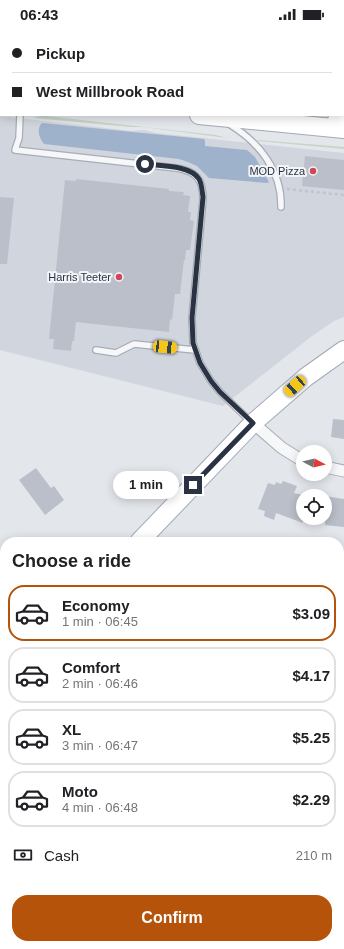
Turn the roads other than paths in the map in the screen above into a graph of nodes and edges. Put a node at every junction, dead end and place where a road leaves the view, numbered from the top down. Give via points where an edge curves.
1 (20, 116) edge
2 (205, 116) edge
3 (339, 124) edge
4 (281, 207) dead end
5 (96, 350) dead end
6 (195, 350) junction
7 (344, 350) edge
8 (253, 423) junction
9 (296, 457) edge
10 (332, 468) edge
11 (344, 471) edge
12 (144, 537) edge

1 - 6 lane via 19,138 15,150 184,169 194,173 199,179 203,197 192,318
2 - 3 main road
2 - 4 lane via 225,121 259,148 272,167 280,189
5 - 6 lane via 116,353 134,344
6 - 8 lane via 211,381
7 - 8 main road via 306,377
8 - 9 street
8 - 12 main road
10 - 11 street

